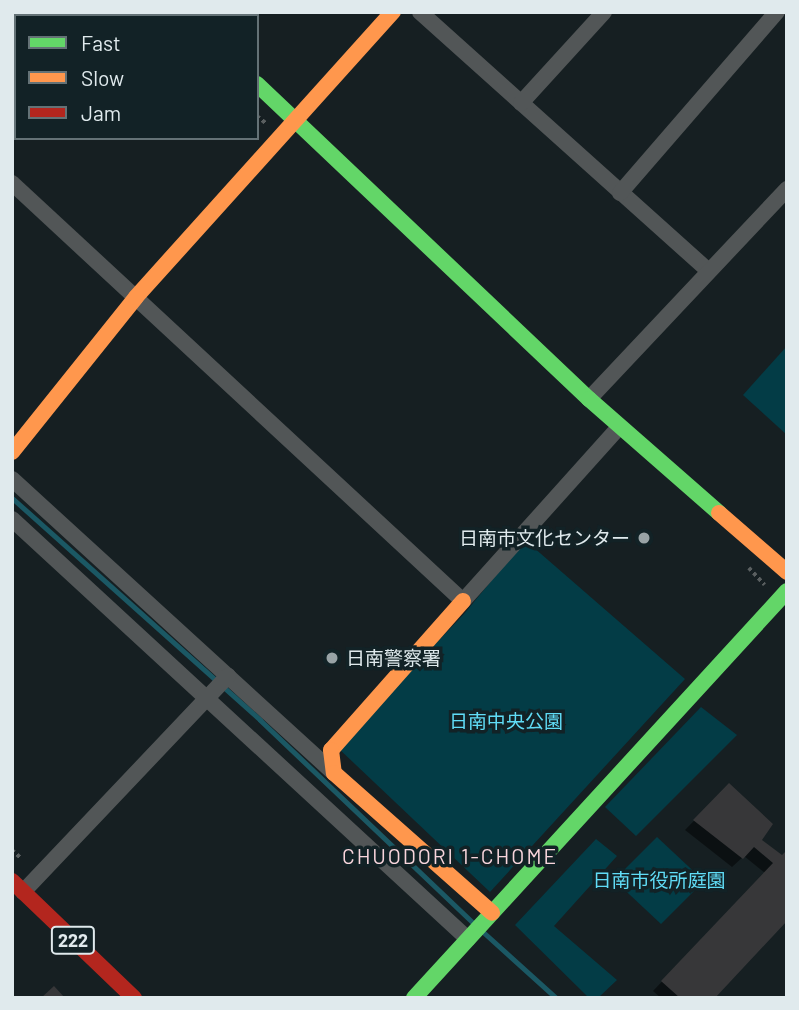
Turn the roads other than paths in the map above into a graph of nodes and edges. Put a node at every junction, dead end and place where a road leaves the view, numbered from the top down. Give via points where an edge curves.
1 (393, 12) edge
2 (420, 12) edge
3 (604, 12) edge
4 (777, 12) edge
5 (259, 86) edge
6 (521, 103) junction
7 (299, 120) junction
8 (12, 183) edge
9 (787, 189) edge
10 (620, 193) junction
11 (709, 271) junction
12 (136, 298) junction
13 (589, 400) junction
14 (619, 427) junction
15 (12, 452) edge
16 (12, 479) edge
17 (12, 519) edge
18 (787, 572) edge
19 (787, 591) edge
20 (463, 601) junction
21 (226, 678) junction
22 (210, 698) junction
23 (334, 773) junction
24 (18, 886) edge
25 (489, 917) junction
26 (470, 937) junction
27 (134, 998) edge
28 (414, 998) edge

1 - 7 main road
2 - 6 street
3 - 6 street
4 - 10 street
5 - 7 main road
6 - 10 street
7 - 12 main road
7 - 13 main road
8 - 12 street
9 - 11 street
10 - 11 street
11 - 13 street
12 - 15 main road
12 - 20 street
13 - 14 main road
14 - 18 main road
14 - 20 street
16 - 21 street
17 - 22 street
19 - 25 main road
20 - 23 main road via 331,750
21 - 22 street
21 - 23 street
22 - 24 street
22 - 26 street
23 - 25 main road
24 - 27 main road, 222
25 - 26 main road
26 - 28 main road

